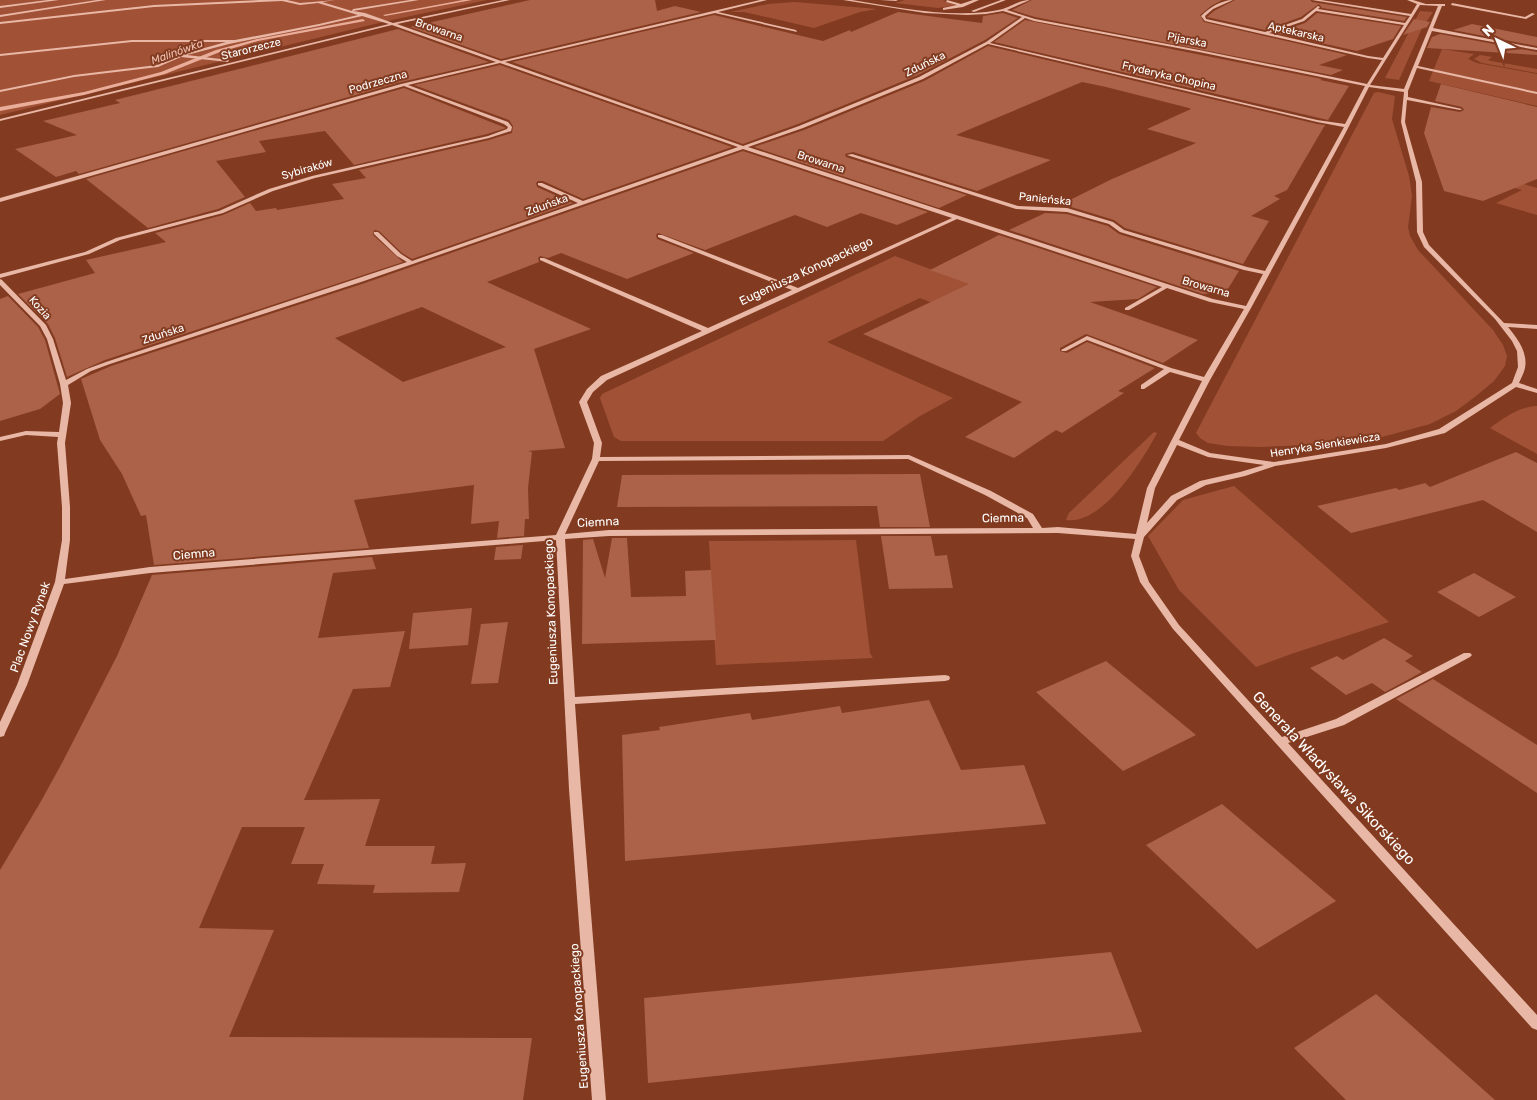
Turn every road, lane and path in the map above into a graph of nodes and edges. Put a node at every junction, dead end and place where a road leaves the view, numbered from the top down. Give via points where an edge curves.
1 (60, 0) edge
2 (104, 0) edge
3 (242, 0) edge
4 (282, 0) edge
5 (334, 0) edge
6 (417, 0) edge
7 (508, 0) edge
8 (766, 0) edge
9 (845, 0) edge
10 (882, 0) edge
11 (977, 0) edge
12 (1004, 0) edge
13 (1028, 0) edge
14 (1231, 0) edge
15 (1314, 0) edge
16 (1409, 0) edge
17 (1456, 0) edge
18 (236, 1) junction
19 (947, 1) edge
20 (893, 2) edge
21 (987, 2) dead end
22 (1324, 2) junction
23 (1451, 2) edge
24 (320, 3) junction
25 (995, 3) junction
26 (1419, 4) junction
27 (962, 6) junction
28 (1440, 6) junction
29 (0, 8) edge
30 (938, 10) junction
31 (1003, 10) junction
32 (1316, 10) junction
33 (350, 11) junction
34 (715, 12) junction
35 (364, 14) junction
36 (0, 15) edge
37 (1411, 15) junction
38 (1534, 16) edge
39 (1024, 17) junction
40 (1205, 20) joint
41 (0, 23) edge
42 (393, 24) junction
43 (1406, 24) junction
44 (1430, 29) junction
45 (796, 31) dead end
46 (1264, 34) junction
47 (234, 41) junction
48 (987, 43) junction
49 (1537, 49) edge
50 (0, 54) edge
51 (181, 56) junction
52 (205, 58) joint
53 (1384, 59) junction
54 (228, 61) dead end
55 (501, 62) junction
56 (1416, 66) junction
57 (403, 85) junction
58 (1367, 86) junction
59 (0, 91) edge
60 (1537, 93) edge
61 (1405, 94) junction
62 (1460, 109) dead end
63 (0, 120) edge
64 (1347, 126) junction
65 (742, 147) junction
66 (850, 155) dead end
67 (540, 184) dead end
68 (0, 200) edge
69 (582, 203) junction
70 (958, 217) junction
71 (376, 232) dead end
72 (660, 236) dead end
73 (542, 259) dead end
74 (412, 263) junction
75 (1267, 273) junction
76 (0, 276) edge
77 (0, 281) edge
78 (1167, 286) junction
79 (798, 290) junction
80 (1248, 308) junction
81 (1127, 309) dead end
82 (1503, 326) junction
83 (1537, 327) edge
84 (708, 331) junction
85 (1064, 350) dead end
86 (1169, 369) junction
87 (1206, 380) junction
88 (64, 384) junction
89 (1515, 384) junction
90 (1144, 387) dead end
91 (1537, 391) edge
92 (63, 435) junction
93 (0, 439) edge
94 (1174, 441) junction
95 (596, 458) junction
96 (1274, 464) junction
97 (1039, 530) junction
98 (560, 536) junction
99 (1138, 537) junction
100 (60, 582) junction
101 (1467, 655) dead end
102 (945, 678) dead end
103 (569, 701) junction
104 (0, 733) edge
105 (1280, 742) junction
106 (1537, 1024) edge
107 (599, 1100) edge

1 - 29 street
2 - 36 street
3 - 18 street
4 - 18 street
4 - 24 street via 300,4
5 - 24 street
6 - 33 street
7 - 42 street, Starorzecze
8 - 34 street, Podrzeczna
9 - 20 street
10 - 20 street
11 - 27 street
12 - 25 street
13 - 31 street
14 - 40 street via 1208,11 1203,16
15 - 22 street
16 - 26 street
17 - 23 street
18 - 41 street via 102,10
19 - 27 street
20 - 30 street
20 - 31 street via 955,13
21 - 25 street
22 - 32 street
22 - 37 street
23 - 28 street
23 - 38 street via 1526,18
24 - 33 street
25 - 30 street via 972,11
26 - 28 street
26 - 37 street
27 - 30 street
28 - 44 street
31 - 39 street, Pijarska
32 - 43 street
32 - 46 street via 1294,24
33 - 35 street
34 - 45 street
34 - 55 street, Podrzeczna
35 - 42 street
35 - 47 street via 325,25
37 - 43 street
39 - 48 street, Zduńska
39 - 58 street, Pijarska
40 - 46 street, Aptekarska
42 - 55 street, Browarna
42 - 63 street, Starorzecze
43 - 53 street
44 - 49 street
44 - 56 street
46 - 53 street, Aptekarska
47 - 50 street via 132,41
47 - 51 street
48 - 64 street, Fryderyka Chopina
48 - 65 street, Zduńska via 883,95
51 - 52 street
51 - 59 street via 158,66 74,76
52 - 54 street
53 - 58 street
55 - 57 street, Podrzeczna
55 - 65 street, Browarna
56 - 60 street
56 - 61 street
57 - 68 street, Podrzeczna
57 - 76 street, Sybiraków via 506,123 509,130 314,177 271,190 221,212
58 - 61 street
58 - 64 street
61 - 62 street
61 - 82 street via 1403,122 1420,182 1420,232 1426,246
64 - 75 street
65 - 69 street, Zduńska
65 - 70 street, Browarna
66 - 75 street, Panieńska via 1018,208 1067,210 1110,223 1122,231
67 - 69 street
69 - 74 street, Zduńska
70 - 78 street, Browarna
70 - 79 street, Eugeniusza Konopackiego
71 - 74 street via 398,255
72 - 79 street
73 - 84 street
74 - 88 street, Zduńska via 108,363
75 - 80 street
77 - 88 street, Kozia via 43,325
78 - 80 street, Browarna
78 - 81 street
79 - 84 street, Eugeniusza Konopackiego
80 - 87 street
82 - 83 street
82 - 89 street via 1520,351 1522,367
84 - 95 street, Eugeniusza Konopackiego via 604,378 590,391 583,402 598,443
85 - 86 street via 1087,338
86 - 87 street
86 - 90 street
87 - 94 street
88 - 92 street, Plac Nowy Rynek via 67,403
89 - 91 street
89 - 96 street, Henryka Sienkiewicza via 1442,430 1386,446
92 - 93 street via 26,433
92 - 100 street, Plac Nowy Rynek via 66,540
94 - 96 street via 1208,455
94 - 99 street via 1151,488
95 - 97 street via 909,457 1030,516
95 - 98 street, Eugeniusza Konopackiego
96 - 99 street, Henryka Sienkiewicza via 1203,483 1174,498
97 - 98 street, Ciemna
97 - 99 street, Ciemna
98 - 100 street, Ciemna via 150,570
98 - 103 street, Eugeniusza Konopackiego
99 - 105 street, Generała Władysława Sikorskiego via 1135,556 1162,608 1207,663
100 - 104 street, Plac Nowy Rynek via 22,685
101 - 105 street via 1340,722
102 - 103 street
103 - 107 street, Eugeniusza Konopackiego
105 - 106 street, Generała Władysława Sikorskiego

